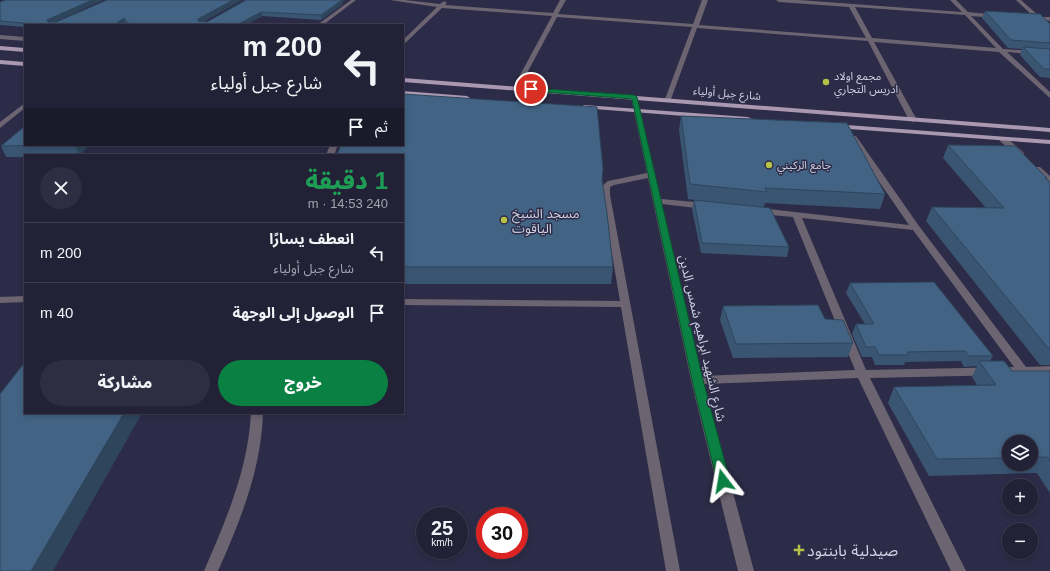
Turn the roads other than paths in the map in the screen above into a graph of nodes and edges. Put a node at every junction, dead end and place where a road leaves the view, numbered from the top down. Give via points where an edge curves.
1 (354, 0) edge
2 (393, 0) edge
3 (447, 0) edge
4 (563, 0) edge
5 (705, 0) edge
6 (779, 0) edge
7 (953, 0) edge
8 (1018, 0) edge
9 (851, 5) junction
10 (441, 6) junction
11 (556, 14) junction
12 (967, 14) junction
13 (1004, 16) edge
14 (1025, 18) edge
15 (1040, 19) junction
16 (1050, 20) edge
17 (321, 24) edge
18 (694, 25) junction
19 (1050, 28) edge
20 (0, 37) edge
21 (24, 38) edge
22 (871, 40) junction
23 (404, 42) edge
24 (0, 48) edge
25 (24, 50) edge
26 (1002, 51) junction
27 (1050, 54) edge
28 (0, 62) edge
29 (24, 64) edge
30 (404, 80) edge
31 (516, 88) junction
32 (404, 93) edge
33 (1050, 96) edge
34 (634, 97) junction
35 (476, 99) edge
36 (668, 99) junction
37 (24, 106) edge
38 (575, 106) edge
39 (636, 111) junction
40 (752, 120) edge
41 (913, 120) junction
42 (0, 126) edge
43 (830, 126) edge
44 (845, 127) junction
45 (1050, 130) edge
46 (1003, 139) junction
47 (1050, 142) edge
48 (651, 176) junction
49 (1050, 180) edge
50 (657, 201) junction
51 (711, 206) edge
52 (750, 210) edge
53 (796, 215) junction
54 (916, 228) junction
55 (0, 300) edge
56 (24, 300) edge
57 (404, 302) edge
58 (626, 304) junction
59 (1022, 370) junction
60 (1050, 370) edge
61 (862, 374) junction
62 (697, 380) junction
63 (257, 414) edge
64 (211, 571) edge
65 (672, 571) edge
66 (746, 571) edge
67 (959, 571) edge

1 - 17 street
2 - 10 street
3 - 10 street
4 - 11 street
5 - 18 street
6 - 9 street
7 - 12 street
8 - 15 street
9 - 12 street
9 - 22 street
10 - 11 street
10 - 23 street
11 - 18 street
11 - 31 street
12 - 13 street
12 - 26 street
14 - 15 street
15 - 16 street
15 - 19 street
18 - 22 street
18 - 36 street
20 - 21 street
22 - 26 street
22 - 41 street
24 - 25 main road
26 - 27 street
26 - 33 street
28 - 29 main road
30 - 31 main road, شارع جبل أولياء
31 - 34 main road, شارع جبل أولياء
32 - 35 main road
34 - 36 main road, شارع جبل أولياء
34 - 39 street, شارع الشهيد ابراهيم شمس الدين
36 - 41 main road, شارع جبل أولياء
37 - 42 street
38 - 39 main road, شارع جبل أولياء
39 - 40 main road, شارع جبل أولياء
39 - 48 street, شارع الشهيد ابراهيم شمس الدين
41 - 45 main road, شارع جبل أولياء
43 - 44 main road
44 - 46 main road
44 - 54 street
46 - 47 main road
46 - 49 street
48 - 50 street, شارع الشهيد ابراهيم شمس الدين
48 - 58 street via 606,186
50 - 51 street
50 - 62 street, شارع الشهيد ابراهيم شمس الدين
52 - 53 street
53 - 54 street
53 - 61 street
54 - 59 street
55 - 56 street
57 - 58 street
58 - 65 street
59 - 60 street
59 - 61 street
61 - 62 street
61 - 67 street
62 - 66 street, شارع الشهيد ابراهيم شمس الدين
63 - 64 street via 257,433 251,468 236,514

